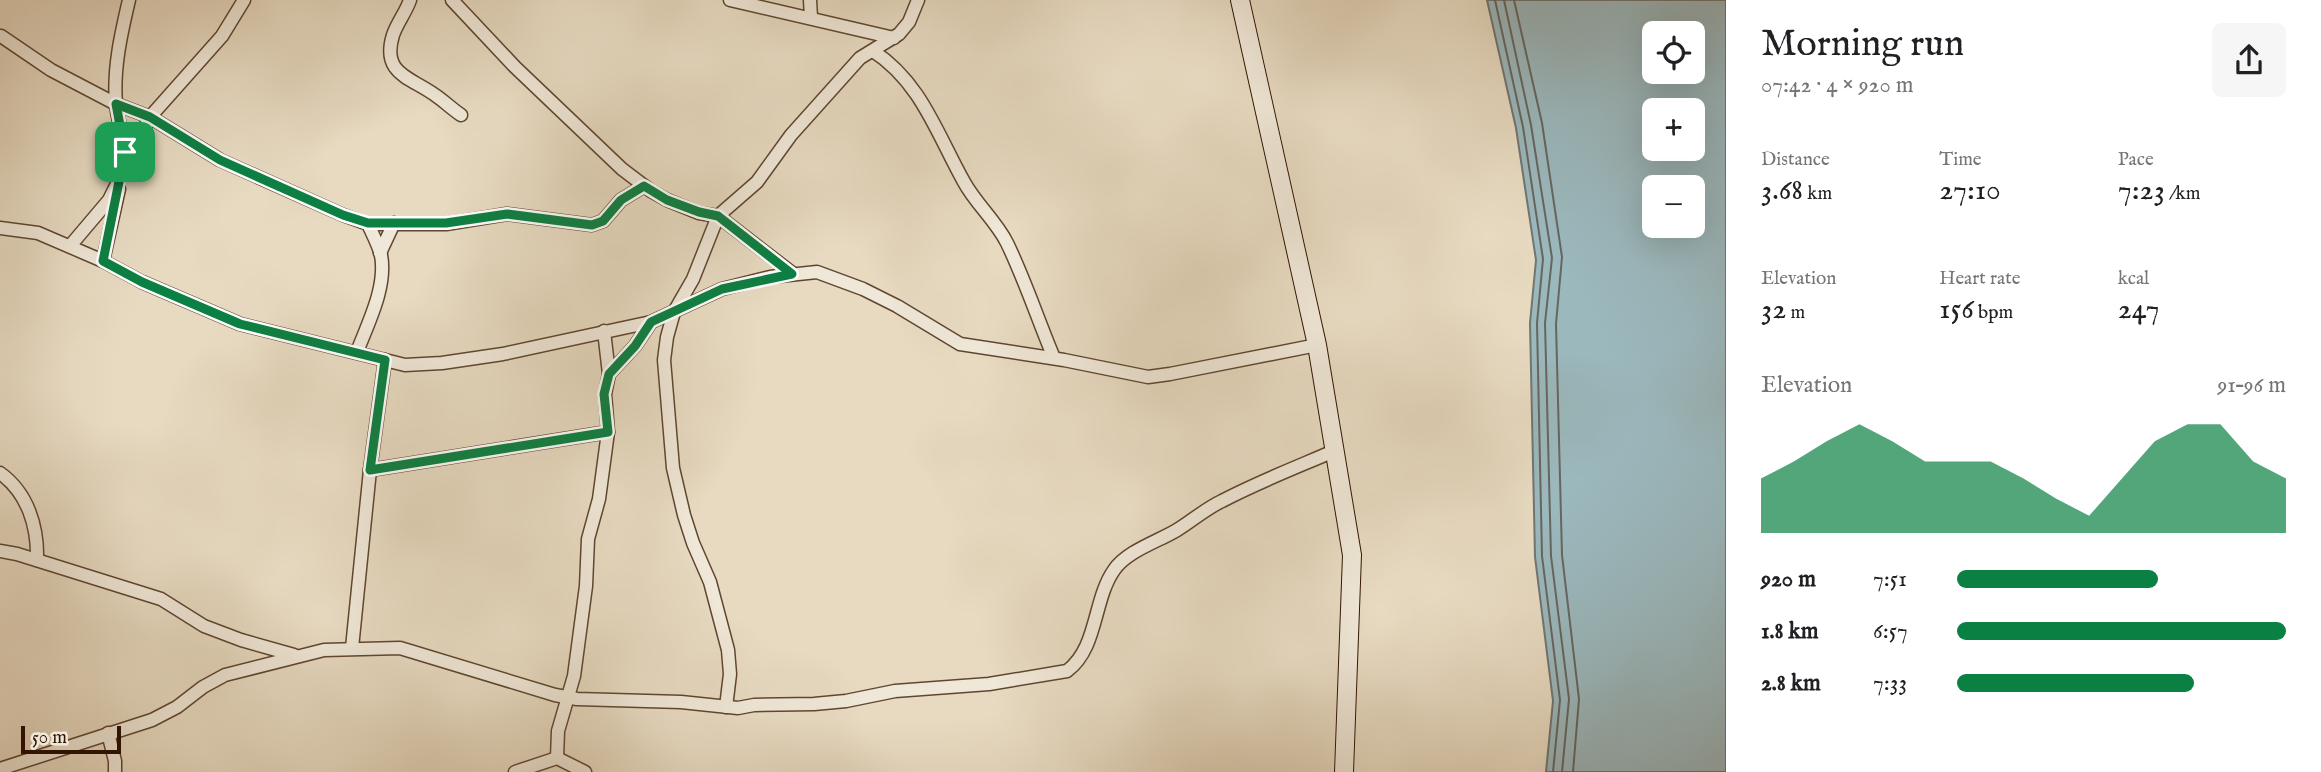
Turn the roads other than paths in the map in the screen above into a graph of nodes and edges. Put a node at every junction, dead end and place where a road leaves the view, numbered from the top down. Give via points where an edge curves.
1 (129, 0) edge
2 (244, 0) edge
3 (410, 0) edge
4 (452, 0) edge
5 (730, 0) edge
6 (810, 0) edge
7 (918, 0) edge
8 (1240, 0) edge
9 (811, 17) junction
10 (1, 36) edge
11 (894, 38) junction
12 (873, 51) junction
13 (116, 104) junction
14 (461, 116) dead end
15 (150, 117) junction
16 (123, 174) junction
17 (644, 186) junction
18 (718, 216) junction
19 (368, 223) junction
20 (394, 223) junction
21 (0, 228) edge
22 (70, 246) junction
23 (380, 253) junction
24 (103, 261) junction
25 (792, 274) junction
26 (674, 312) junction
27 (651, 322) junction
28 (604, 331) junction
29 (1317, 345) junction
30 (357, 352) junction
31 (1054, 358) junction
32 (385, 360) junction
33 (609, 374) junction
34 (608, 432) junction
35 (1334, 451) junction
36 (370, 470) junction
37 (0, 473) edge
38 (0, 551) edge
39 (37, 560) junction
40 (352, 648) junction
41 (298, 656) junction
42 (566, 697) junction
43 (726, 706) junction
44 (108, 733) junction
45 (557, 758) junction
46 (1344, 764) edge
47 (0, 769) edge
48 (116, 772) edge
49 (515, 772) edge
50 (585, 772) edge

1 - 13 street via 118,46
2 - 15 street via 222,36
3 - 14 street via 394,34 390,54 395,69
4 - 17 street via 515,67
5 - 9 street
6 - 9 street
7 - 11 street via 909,22
8 - 29 street
9 - 11 street
10 - 13 street via 31,59
11 - 12 street
12 - 18 street via 860,58 810,112 757,182
12 - 31 street via 917,94 977,203 1007,243
13 - 15 street
13 - 16 street via 125,152
15 - 16 street
15 - 19 street via 220,160
16 - 22 street via 109,200
16 - 24 street
17 - 18 street via 667,200
17 - 20 street via 592,225 507,214 446,223
18 - 25 street
18 - 26 street via 693,279
19 - 20 street
19 - 23 street
20 - 23 street
21 - 22 street via 38,233
22 - 24 street
23 - 30 street via 382,271 375,303
24 - 30 street via 240,324
25 - 26 street via 722,289
25 - 31 street via 817,272 852,284 960,344
26 - 27 street
26 - 43 street via 664,360 673,468 728,650
27 - 28 street
27 - 33 street
28 - 32 street via 442,363 405,365
28 - 33 street
29 - 31 street via 1148,377
29 - 35 street
30 - 32 street
32 - 36 street
33 - 34 street via 604,394
34 - 36 street
34 - 42 street via 588,539 574,676
35 - 43 street via 1221,501 1122,562 1114,569 1078,663 1067,671 846,701
35 - 46 street via 1352,555
36 - 40 street
37 - 39 street via 11,481 30,513 38,538
38 - 39 street
39 - 41 street via 161,599 204,626
40 - 41 street
40 - 42 street via 400,648
41 - 44 street via 225,675 164,715
42 - 43 street
42 - 45 street
44 - 47 street
44 - 48 street
45 - 49 street
45 - 50 street

